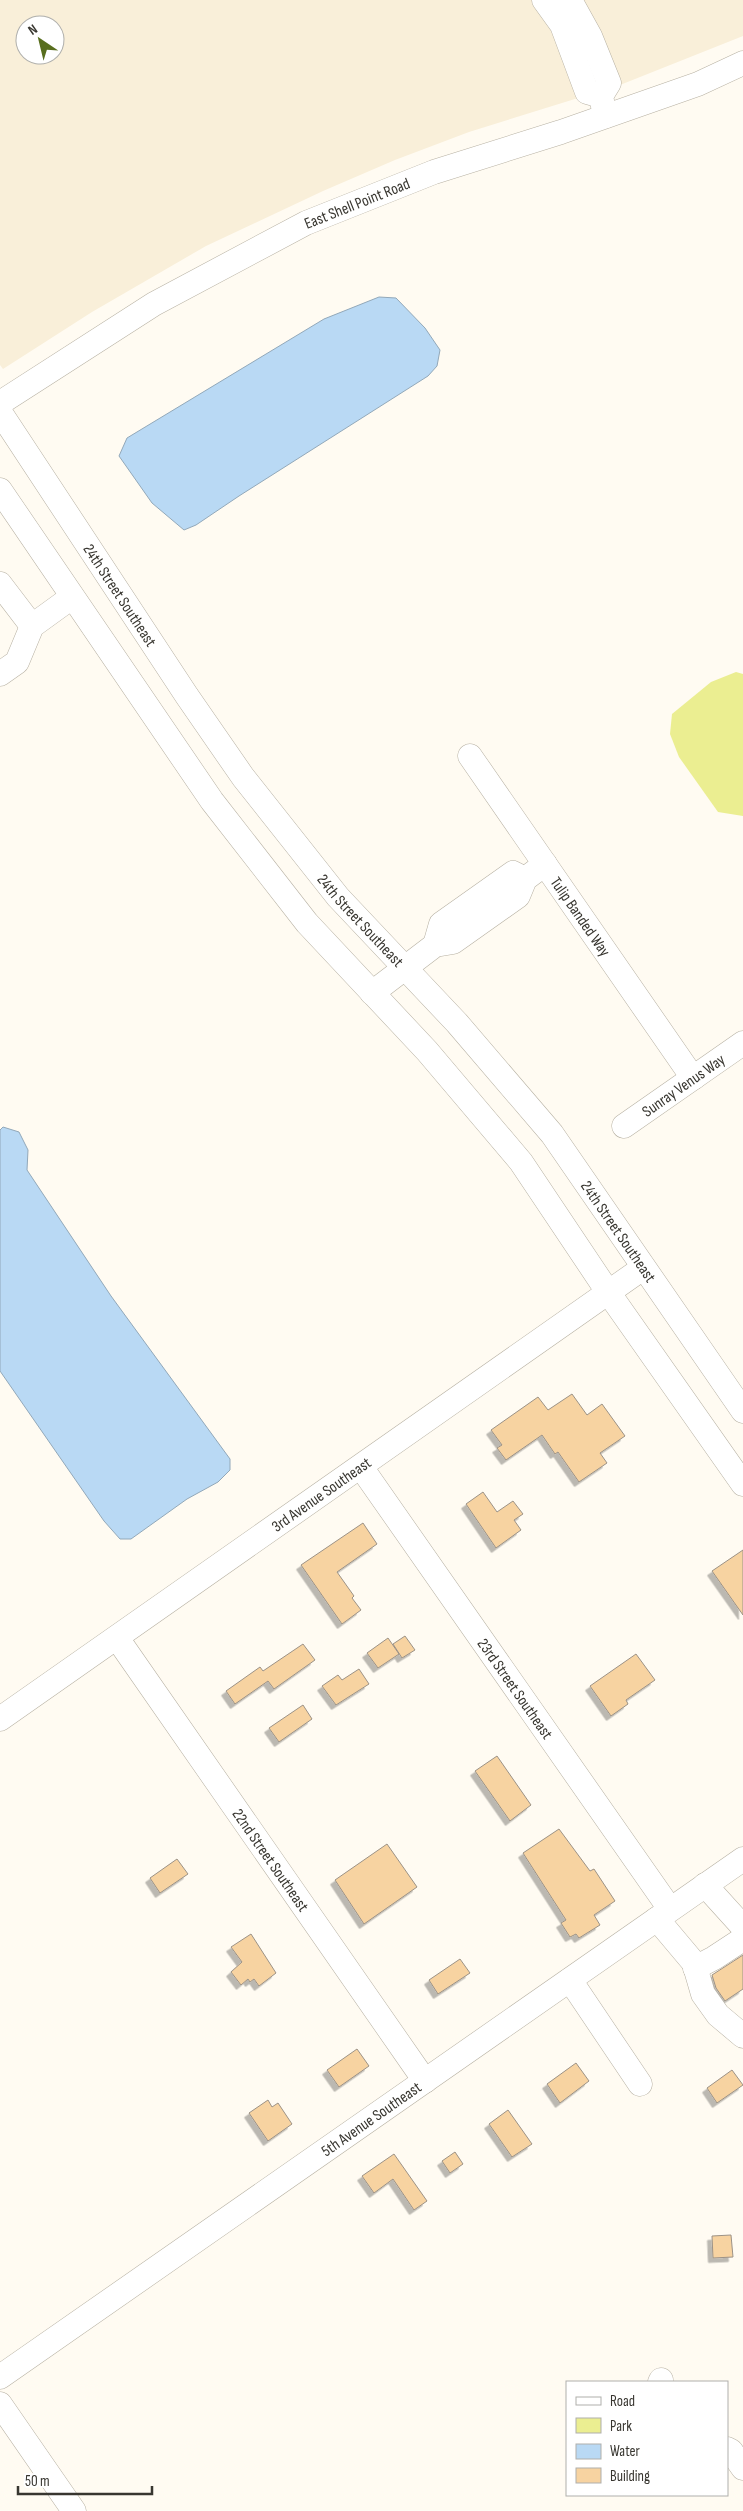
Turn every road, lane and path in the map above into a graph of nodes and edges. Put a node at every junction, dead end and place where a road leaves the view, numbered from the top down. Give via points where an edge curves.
1 (544, 0) edge
2 (570, 0) edge
3 (743, 63) edge
4 (603, 106) junction
5 (0, 403) edge
6 (0, 412) edge
7 (0, 490) edge
8 (0, 584) edge
9 (72, 597) junction
10 (32, 626) junction
11 (0, 674) edge
12 (470, 756) dead end
13 (545, 864) junction
14 (405, 968) junction
15 (372, 992) junction
16 (743, 1043) edge
17 (693, 1078) junction
18 (624, 1126) dead end
19 (643, 1268) junction
20 (608, 1292) junction
21 (740, 1399) edge
22 (361, 1467) junction
23 (743, 1484) edge
24 (117, 1638) junction
25 (0, 1719) edge
26 (743, 1859) edge
27 (705, 1885) junction
28 (664, 1914) junction
29 (743, 1927) edge
30 (743, 1939) edge
31 (695, 1968) junction
32 (570, 1980) junction
33 (743, 2036) edge
34 (425, 2081) junction
35 (640, 2084) dead end
36 (0, 2377) edge
37 (0, 2404) edge
38 (728, 2450) edge
39 (743, 2468) edge
40 (74, 2511) edge

1 - 4 street via 562,25 587,92
2 - 4 street via 590,36 609,84
3 - 4 street, East Shell Point Road via 698,84
4 - 5 street, East Shell Point Road via 306,223 154,304
6 - 14 street, 24th Street Southeast via 243,777 338,897
7 - 9 street
8 - 10 street
9 - 10 street
9 - 15 street via 212,801 307,923
10 - 11 street via 17,662
12 - 13 street, Tulip Banded Way
13 - 14 street via 525,878 512,873 441,924 435,945
13 - 17 street, Tulip Banded Way
14 - 15 street
14 - 19 street, 24th Street Southeast via 552,1134
15 - 20 street via 521,1162
16 - 17 street, Sunray Venus Way
17 - 18 street, Sunray Venus Way
19 - 20 street, 3rd Avenue Southeast
19 - 21 street, 24th Street Southeast
20 - 22 street, 3rd Avenue Southeast
20 - 23 street
22 - 24 street, 3rd Avenue Southeast
22 - 28 street, 23rd Street Southeast
24 - 25 street, 3rd Avenue Southeast
24 - 34 street, 22nd Street Southeast
26 - 27 street, 5th Avenue Southeast
27 - 28 street, 5th Avenue Southeast
27 - 29 street
28 - 31 street, 23rd Street Southeast
28 - 32 street, 5th Avenue Southeast
30 - 31 street
31 - 33 street, 23rd Street Southeast via 703,1994 718,2015
32 - 34 street, 5th Avenue Southeast
32 - 35 street
34 - 36 street, 5th Avenue Southeast
37 - 40 street
38 - 39 street

